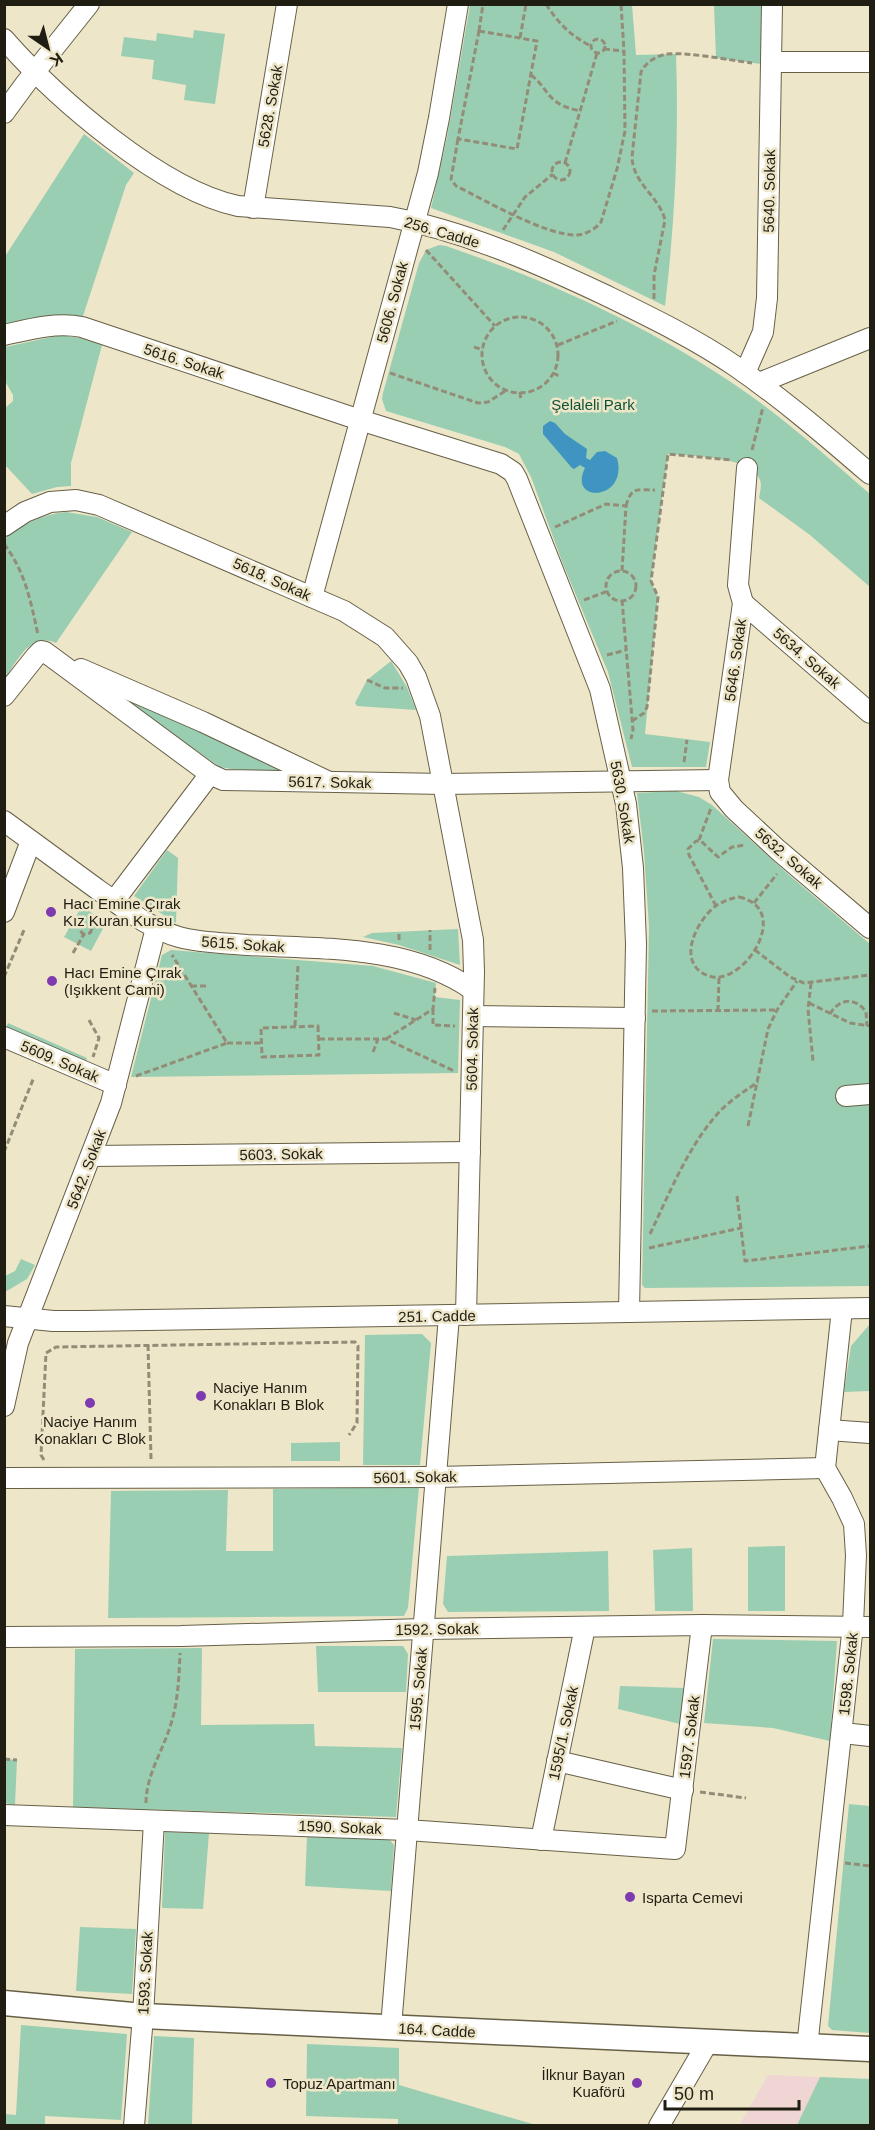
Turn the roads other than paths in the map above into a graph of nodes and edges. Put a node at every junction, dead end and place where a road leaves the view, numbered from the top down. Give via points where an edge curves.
1 (89, 4) edge
2 (287, 4) edge
3 (458, 4) edge
4 (772, 4) edge
5 (4, 39) edge
6 (870, 62) edge
7 (772, 63) junction
8 (35, 72) junction
9 (4, 113) edge
10 (253, 208) junction
11 (414, 222) junction
12 (4, 335) edge
13 (870, 338) edge
14 (752, 378) junction
15 (360, 420) junction
16 (747, 468) road end
17 (870, 474) edge
18 (4, 526) edge
19 (312, 597) junction
20 (743, 603) junction
21 (49, 655) junction
22 (4, 696) edge
23 (870, 713) edge
24 (210, 774) junction
25 (622, 780) junction
26 (718, 780) junction
27 (330, 782) junction
28 (444, 784) junction
29 (4, 821) edge
30 (31, 841) junction
31 (114, 901) junction
32 (4, 912) edge
33 (870, 928) edge
34 (161, 930) junction
35 (473, 990) junction
36 (641, 1014) junction
37 (466, 1021) junction
38 (4, 1037) edge
39 (124, 1081) junction
40 (870, 1094) edge
41 (846, 1096) dead end
42 (470, 1152) junction
43 (91, 1156) junction
44 (870, 1308) edge
45 (842, 1309) junction
46 (629, 1312) junction
47 (458, 1315) junction
48 (4, 1316) edge
49 (27, 1319) junction
50 (4, 1406) edge
51 (829, 1430) junction
52 (870, 1433) edge
53 (825, 1468) junction
54 (436, 1477) junction
55 (4, 1478) edge
56 (702, 1625) junction
57 (862, 1626) edge
58 (585, 1627) junction
59 (423, 1629) junction
60 (4, 1637) edge
61 (843, 1733) junction
62 (870, 1736) edge
63 (557, 1761) junction
64 (683, 1791) junction
65 (4, 1815) edge
66 (150, 1821) junction
67 (407, 1830) junction
68 (541, 1840) junction
69 (675, 1849) joint
70 (4, 2003) edge
71 (143, 2016) junction
72 (391, 2027) junction
73 (708, 2042) junction
74 (807, 2047) junction
75 (870, 2049) edge
76 (134, 2126) edge
77 (659, 2126) edge

1 - 8 street
2 - 10 street, 5628. Sokak
3 - 11 street, 5606. Sokak via 434,147
4 - 7 street, 5640. Sokak
5 - 8 street, 256. Cadde
6 - 7 street
7 - 14 street, 5640. Sokak via 766,312
8 - 9 street
8 - 10 street, 256. Cadde via 106,133 156,169 209,198
10 - 11 street, 256. Cadde
11 - 14 street, 256. Cadde via 559,273 656,320
11 - 15 street, 5606. Sokak
12 - 15 street, 5616. Sokak via 47,326 82,327
13 - 14 street
14 - 17 street, 256. Cadde
15 - 19 street, 5606. Sokak
15 - 25 street, 5630. Sokak via 493,461 513,472 593,668
16 - 20 street, 5646. Sokak via 738,585
18 - 19 street, 5618. Sokak via 50,502 88,502
19 - 28 street, 5618. Sokak via 376,630 408,663 430,716
20 - 23 street, 5634. Sokak
20 - 26 street, 5646. Sokak
21 - 22 street via 36,656
21 - 24 street, 5617. Sokak
21 - 27 street
24 - 27 street, 5617. Sokak via 223,780
24 - 31 street
25 - 26 street, 5617. Sokak
25 - 28 street, 5617. Sokak
25 - 36 street, 5630. Sokak via 633,868
26 - 33 street, 5632. Sokak via 720,792 734,809
27 - 28 street, 5617. Sokak
28 - 35 street, 5604. Sokak via 471,925
29 - 30 street, 5615. Sokak
30 - 31 street, 5615. Sokak
30 - 32 street
31 - 34 street, 5615. Sokak
34 - 35 street, 5615. Sokak via 196,941 433,963
34 - 39 street, 5642. Sokak
35 - 37 street, 5604. Sokak
36 - 37 street
36 - 46 street, 5630. Sokak
37 - 42 street, 5604. Sokak
38 - 39 street, 5609. Sokak via 87,1072
39 - 43 street, 5642. Sokak
40 - 41 street
42 - 43 street, 5603. Sokak
42 - 47 street, 5604. Sokak
43 - 49 street, 5642. Sokak
44 - 45 street, 251. Cadde
45 - 46 street, 251. Cadde
45 - 51 street
46 - 47 street, 251. Cadde
47 - 49 street, 251. Cadde
47 - 54 street, 1595. Sokak
48 - 49 street, 251. Cadde
49 - 50 street, 5642. Sokak
51 - 52 street
51 - 53 street
53 - 54 street, 5601. Sokak
53 - 57 street, 1598. Sokak via 854,1524
54 - 55 street, 5601. Sokak
54 - 59 street, 1595. Sokak
56 - 57 street, 1592. Sokak
56 - 58 street, 1592. Sokak
56 - 64 street, 1597. Sokak
57 - 61 street, 1598. Sokak
58 - 59 street, 1592. Sokak
58 - 63 street, 1595/1. Sokak
59 - 60 street, 1592. Sokak
59 - 67 street, 1595. Sokak
61 - 62 street
61 - 74 street, 1598. Sokak
63 - 64 street
63 - 68 street, 1595/1. Sokak
64 - 69 street, 1597. Sokak
65 - 66 street, 1590. Sokak
66 - 67 street, 1590. Sokak
66 - 71 street, 1593. Sokak
67 - 68 street, 1590. Sokak
67 - 72 street, 1595. Sokak
68 - 69 street, 1590. Sokak
70 - 71 main road, 164. Cadde
71 - 72 main road, 164. Cadde
71 - 76 street, 1593. Sokak
72 - 73 main road, 164. Cadde
73 - 74 main road, 164. Cadde
73 - 77 street
74 - 75 main road, 164. Cadde

